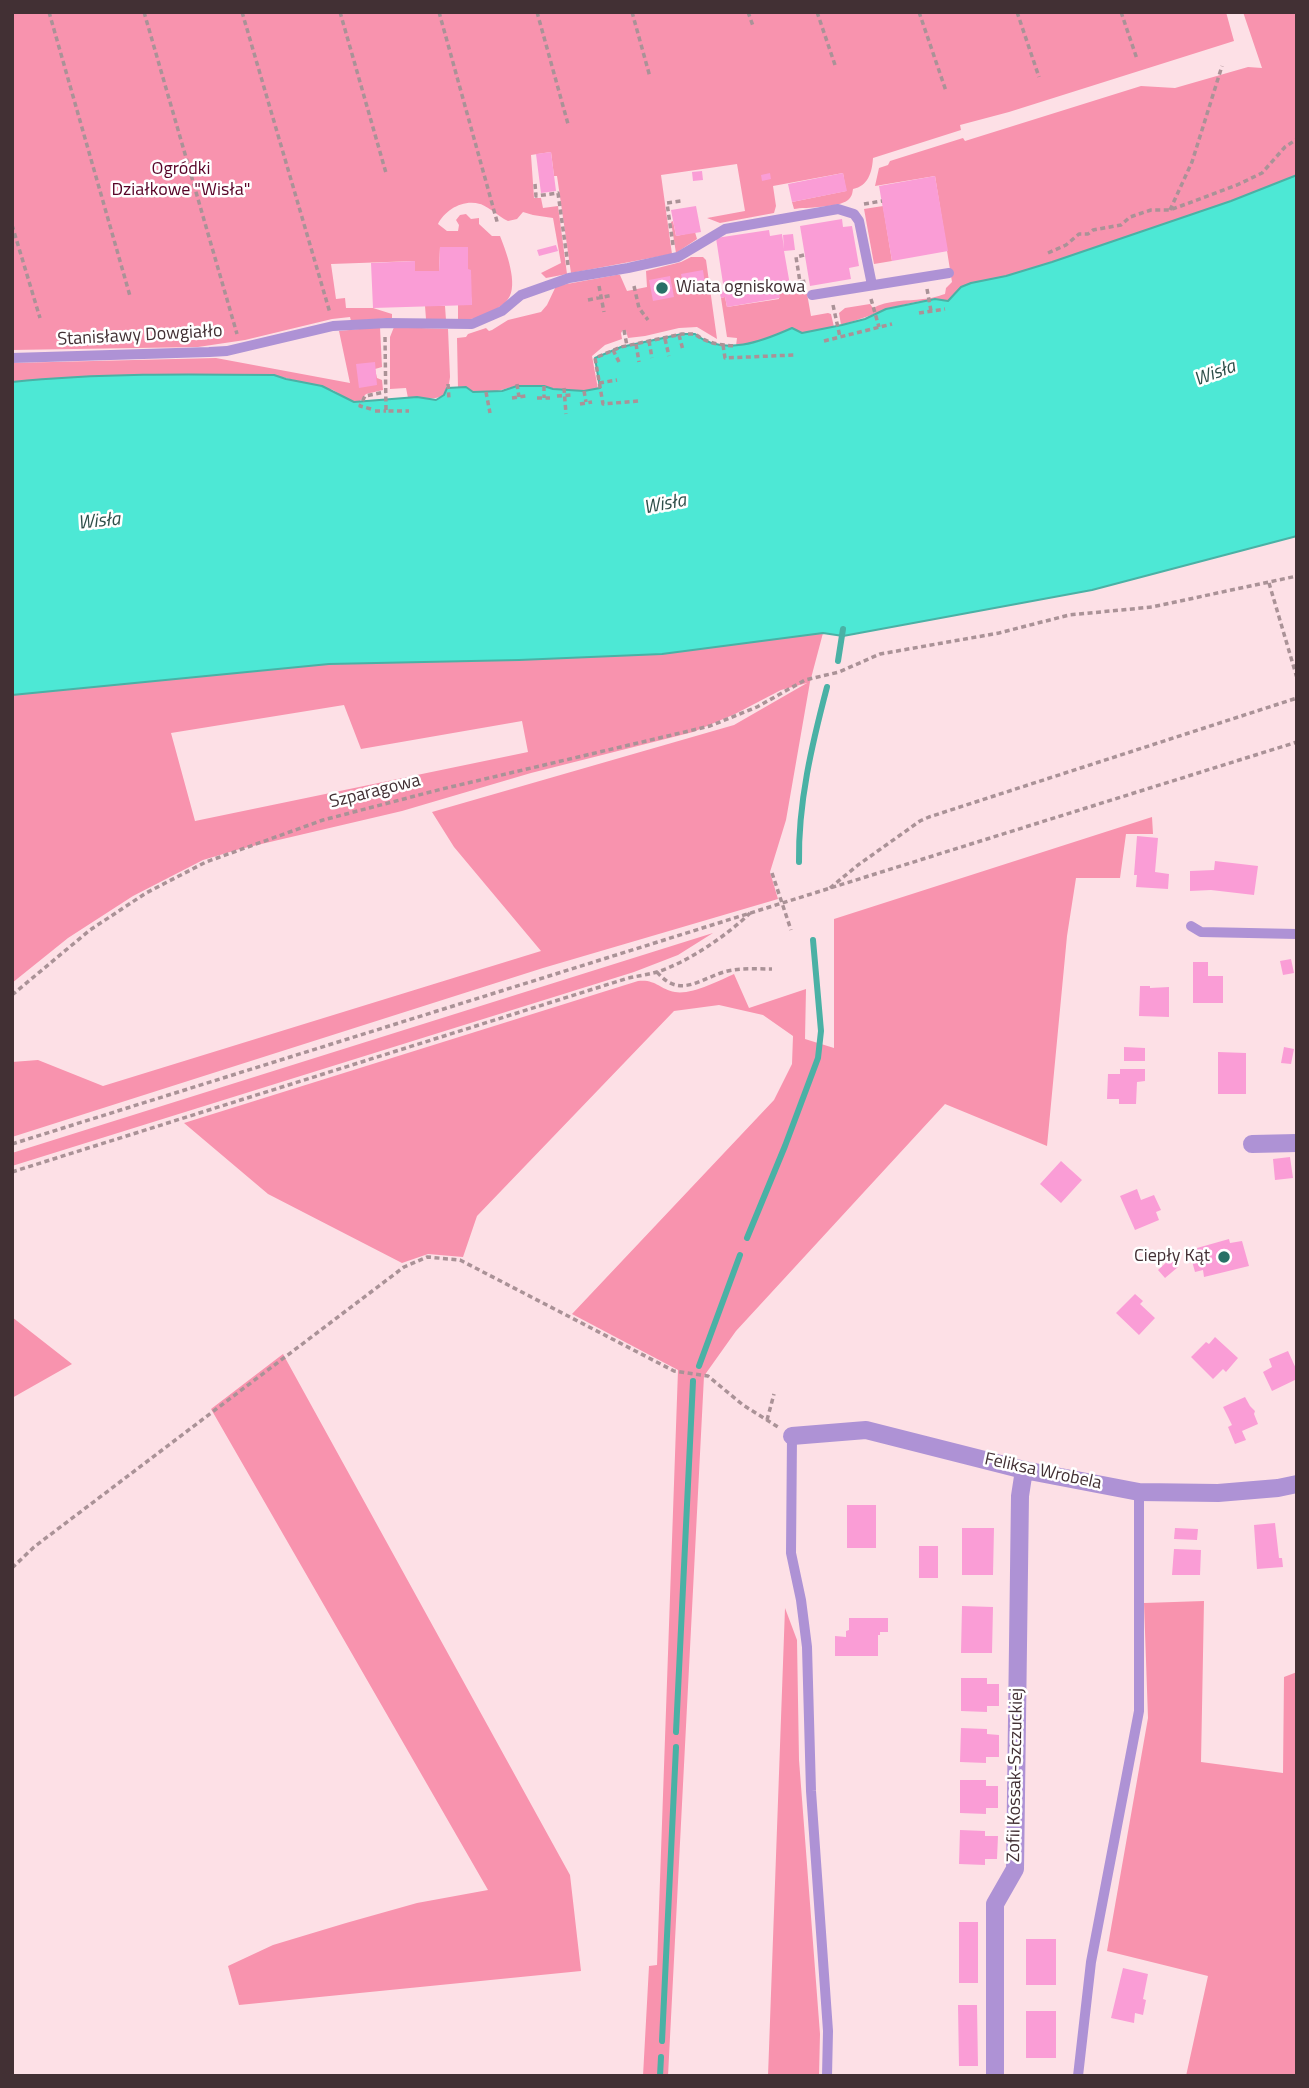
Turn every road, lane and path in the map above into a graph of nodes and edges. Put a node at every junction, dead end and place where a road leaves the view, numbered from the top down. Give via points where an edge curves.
1 (49, 12) edge
2 (144, 12) edge
3 (242, 12) edge
4 (340, 12) edge
5 (439, 12) edge
6 (537, 12) edge
7 (632, 12) edge
8 (748, 12) edge
9 (817, 12) edge
10 (919, 12) edge
11 (1017, 12) edge
12 (1121, 12) edge
13 (753, 26) dead end
14 (1137, 59) dead end
15 (835, 65) dead end
16 (1222, 65) dead end
17 (650, 77) dead end
18 (1039, 77) dead end
19 (946, 91) dead end
20 (568, 124) dead end
21 (1297, 139) edge
22 (386, 173) dead end
23 (535, 184) dead end
24 (681, 201) dead end
25 (1170, 210) junction
26 (12, 225) edge
27 (498, 225) dead end
28 (1048, 253) dead end
29 (804, 255) dead end
30 (675, 258) junction
31 (949, 273) dead end
32 (597, 274) junction
33 (569, 278) junction
34 (800, 282) dead end
35 (872, 285) junction
36 (634, 286) dead end
37 (831, 292) junction
38 (613, 295) dead end
39 (812, 295) dead end
40 (130, 296) dead end
41 (601, 297) junction
42 (588, 300) dead end
43 (929, 300) dead end
44 (945, 309) dead end
45 (931, 311) junction
46 (604, 312) dead end
47 (919, 313) dead end
48 (875, 314) dead end
49 (40, 318) dead end
50 (331, 319) dead end
51 (648, 320) dead end
52 (387, 323) junction
53 (892, 324) dead end
54 (879, 327) junction
55 (624, 330) dead end
56 (237, 334) dead end
57 (679, 335) junction
58 (840, 337) junction
59 (665, 339) junction
60 (649, 341) junction
61 (824, 341) dead end
62 (636, 344) junction
63 (723, 345) junction
64 (736, 345) dead end
65 (627, 346) junction
66 (613, 350) junction
67 (682, 350) dead end
68 (793, 355) dead end
69 (669, 356) dead end
70 (12, 358) edge
71 (652, 358) dead end
72 (639, 362) dead end
73 (620, 364) dead end
74 (617, 380) dead end
75 (448, 384) dead end
76 (517, 384) dead end
77 (599, 385) junction
78 (544, 386) dead end
79 (564, 388) dead end
80 (386, 391) junction
81 (584, 391) dead end
82 (486, 392) dead end
83 (571, 395) dead end
84 (526, 396) dead end
85 (557, 396) dead end
86 (565, 396) junction
87 (519, 397) junction
88 (512, 398) dead end
89 (537, 398) dead end
90 (544, 398) junction
91 (550, 398) dead end
92 (449, 399) dead end
93 (638, 401) dead end
94 (586, 402) junction
95 (593, 402) dead end
96 (580, 404) dead end
97 (386, 411) junction
98 (409, 411) dead end
99 (490, 413) dead end
100 (566, 414) dead end
101 (1297, 576) edge
102 (1269, 582) junction
103 (1297, 678) edge
104 (1297, 698) edge
105 (1297, 742) edge
106 (772, 873) dead end
107 (830, 888) junction
108 (782, 903) junction
109 (750, 913) junction
110 (1191, 926) dead end
111 (790, 930) dead end
112 (1297, 934) edge
113 (772, 969) dead end
114 (657, 972) junction
115 (12, 995) edge
116 (1297, 1143) edge
117 (12, 1144) edge
118 (1252, 1144) dead end
119 (12, 1172) edge
120 (774, 1394) dead end
121 (767, 1420) junction
122 (792, 1436) junction
123 (1024, 1470) junction
124 (1297, 1484) edge
125 (1139, 1492) junction
126 (12, 1569) edge
127 (827, 2076) edge
128 (995, 2076) edge
129 (1077, 2076) edge

1 - 40 path
2 - 56 path
3 - 50 path
4 - 22 path
5 - 27 path
6 - 20 path
7 - 17 path
8 - 13 path
9 - 15 path
10 - 19 path
11 - 18 path
12 - 14 path
16 - 25 path via 1192,162
21 - 25 path via 1262,173
23 - 33 path via 536,196 558,193
24 - 30 path via 667,203
25 - 28 path via 1151,210 1121,225 1079,234
26 - 49 path
29 - 34 path via 796,257
30 - 32 lane, Stanisławy Dowgiałło
30 - 35 lane, Stanisławy Dowgiałło via 725,229 846,210 859,221
31 - 35 lane
32 - 33 lane, Stanisławy Dowgiałło
32 - 41 path
33 - 52 lane, Stanisławy Dowgiałło via 521,295 502,311 472,324
35 - 37 lane
36 - 51 path via 639,308
37 - 39 lane
37 - 58 path
38 - 41 path
41 - 42 path
41 - 46 path
43 - 45 path
44 - 45 path
45 - 47 path
48 - 54 path
52 - 70 lane, Stanisławy Dowgiałło via 333,326 227,351
52 - 80 path
53 - 54 path
54 - 58 path
55 - 65 path
57 - 59 path
57 - 63 path via 695,334
57 - 67 path
58 - 61 path
59 - 60 path
59 - 69 path
60 - 62 path
60 - 71 path
62 - 65 path
62 - 72 path
63 - 64 path
63 - 68 path via 725,358
65 - 66 path
66 - 73 path
66 - 77 path via 595,358
74 - 77 path
75 - 92 path
76 - 87 path
77 - 93 path via 603,404
78 - 90 path
79 - 86 path
80 - 97 path
80 - 97 path via 365,396 360,406
81 - 94 path
82 - 99 path
83 - 86 path
84 - 87 path
85 - 86 path
86 - 100 path
87 - 88 path
89 - 90 path
90 - 91 path
94 - 95 path
94 - 96 path
97 - 98 path
101 - 102 path, Szparagowa
102 - 103 path
102 - 115 path, Szparagowa via 1152,607 1069,615 941,645 880,654 839,672 805,680 710,726 323,820 206,862 146,893 90,929
104 - 107 path via 929,817
105 - 107 path
106 - 108 path
107 - 108 path
108 - 109 path
108 - 111 path
109 - 114 path via 717,940
109 - 117 path
110 - 112 lane via 1201,932
113 - 114 path via 732,970 682,986 670,985
114 - 119 path
116 - 118 street
120 - 121 path
121 - 122 path
121 - 126 path via 708,1376 674,1371 460,1260 427,1257 404,1266 34,1547
122 - 123 street, Feliksa Wrobela via 866,1430
122 - 127 lane via 791,1553 807,1647
123 - 125 street, Feliksa Wrobela
123 - 128 street, Zofii Kossak-Szczuckiej via 1015,1869 995,1904
124 - 125 street, Feliksa Wrobela via 1229,1492
125 - 129 lane via 1139,1712 1091,1962

